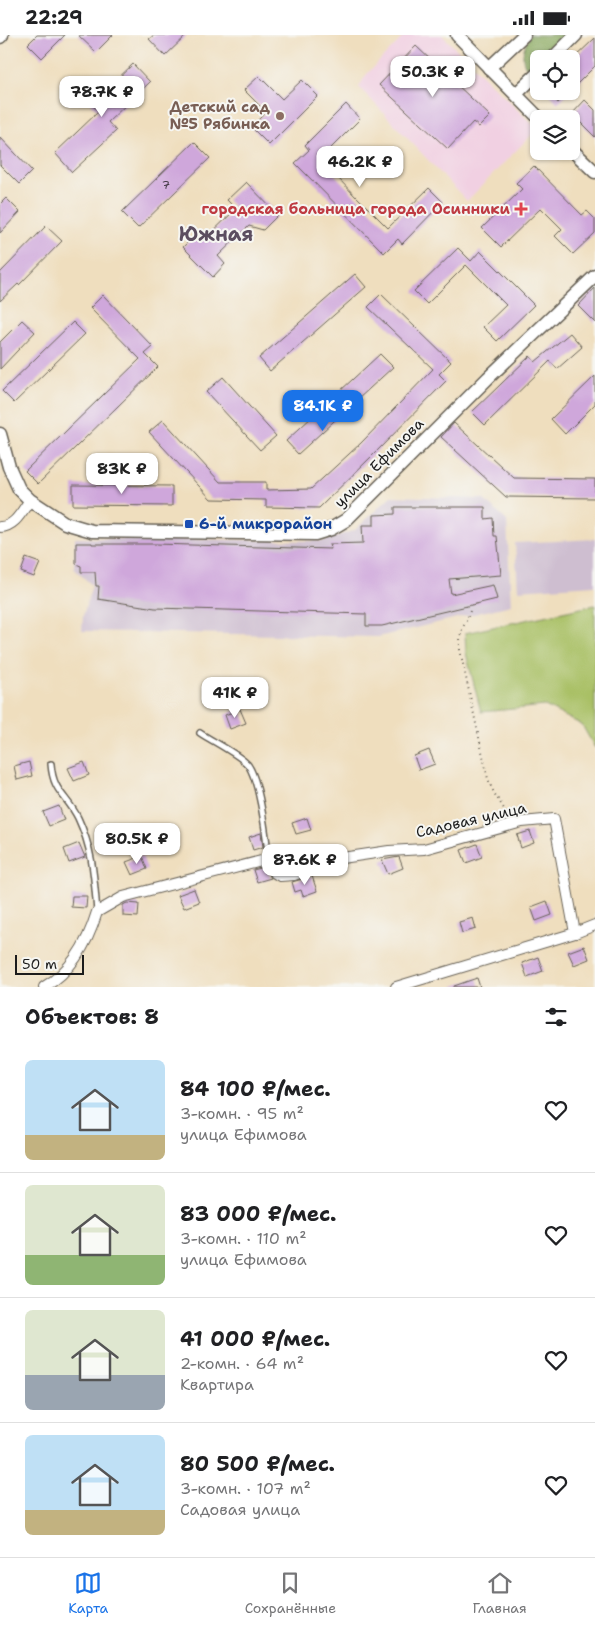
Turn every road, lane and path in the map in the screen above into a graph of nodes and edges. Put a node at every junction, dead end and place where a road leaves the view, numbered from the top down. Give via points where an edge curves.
1 (456, 35) edge
2 (524, 35) edge
3 (576, 35) edge
4 (561, 50) edge
5 (489, 68) junction
6 (530, 81) edge
7 (516, 94) junction
8 (531, 110) edge
9 (580, 158) edge
10 (595, 172) edge
11 (595, 277) edge
12 (0, 434) edge
13 (30, 500) junction
14 (0, 527) edge
15 (470, 611) dead end
16 (200, 733) dead end
17 (51, 764) dead end
18 (513, 825) junction
19 (270, 859) junction
20 (97, 912) junction
21 (595, 925) edge
22 (575, 933) junction
23 (44, 987) edge
24 (396, 987) edge

1 - 5 street
2 - 5 street
3 - 4 street
5 - 7 street
6 - 7 street
7 - 8 street
9 - 10 street
11 - 13 street, улица Ефимова via 346,520 331,529 315,535 92,531 65,523
12 - 13 street, улица Ефимова via 9,467 19,489
13 - 14 street via 13,524
15 - 18 path via 459,636 460,649 488,779
16 - 19 lane via 248,765 260,802
17 - 20 lane via 52,777 77,815 90,846
18 - 19 street, Садовая улица via 424,849 342,858 294,875 275,873
18 - 22 street, Садовая улица via 554,819
19 - 20 street via 123,897
20 - 23 street via 91,932 72,963
21 - 22 street
22 - 24 street

